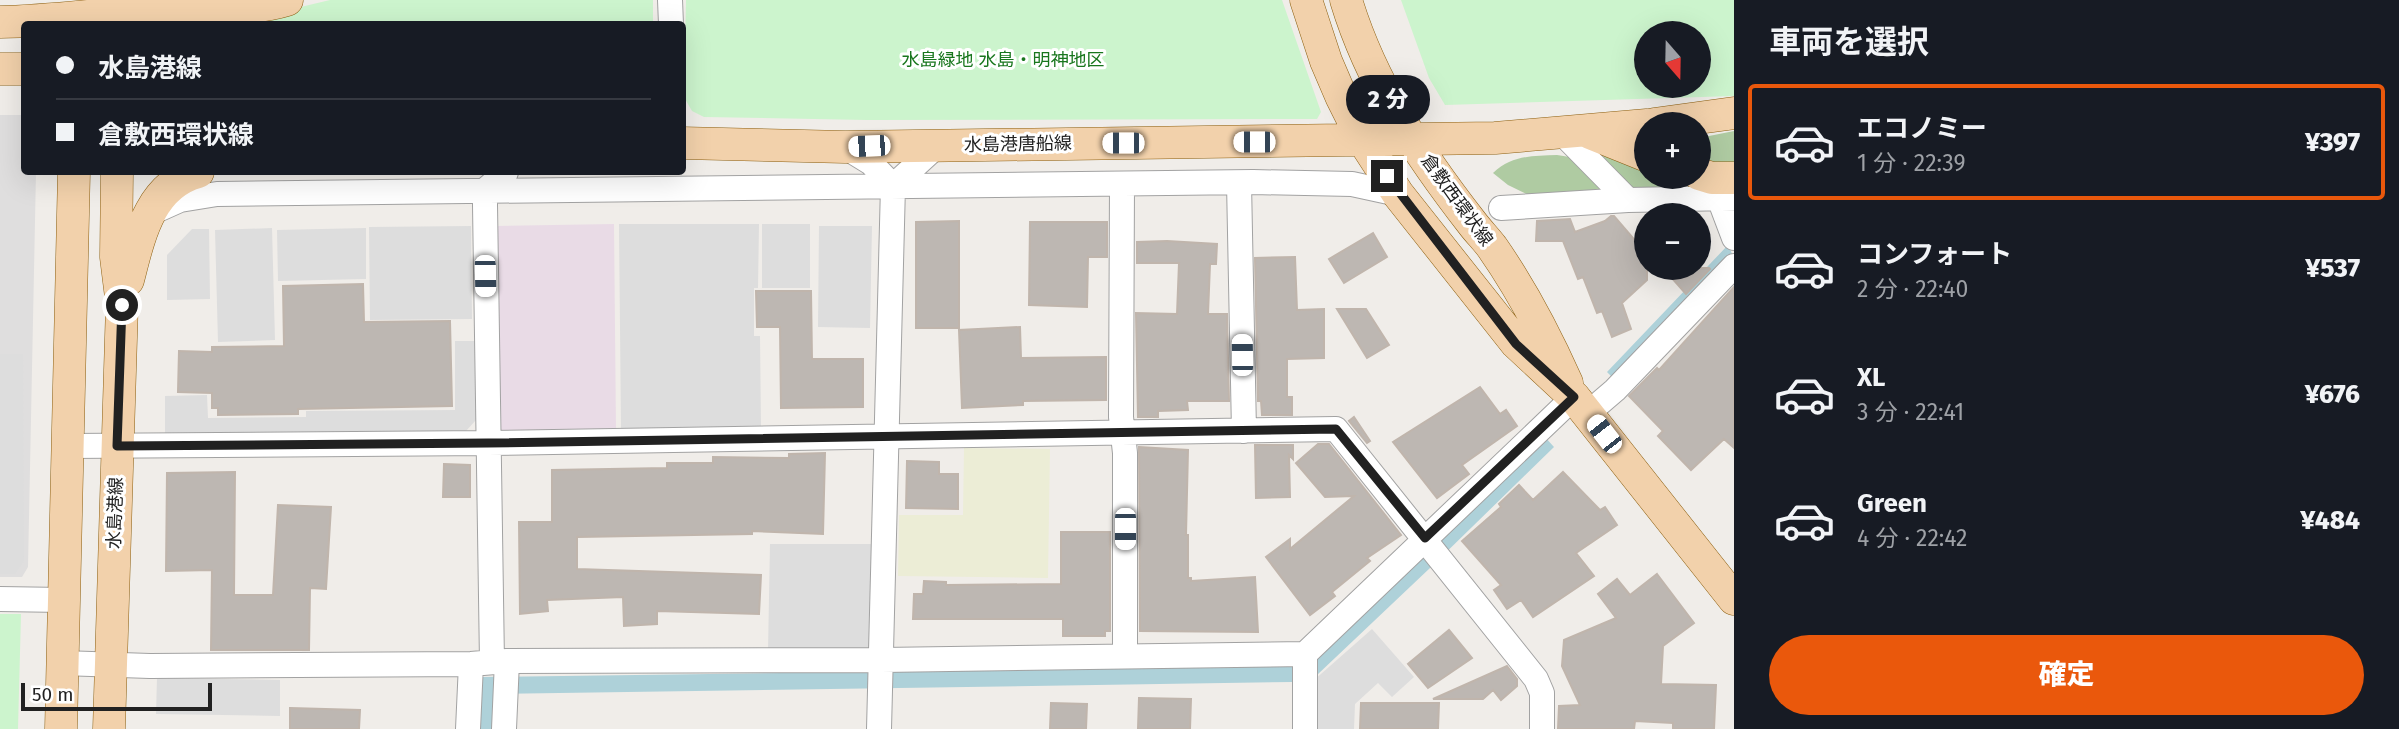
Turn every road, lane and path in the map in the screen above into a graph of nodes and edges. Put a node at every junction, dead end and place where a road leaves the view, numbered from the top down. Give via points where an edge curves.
1 (287, 0) edge
2 (670, 0) edge
3 (1306, 0) edge
4 (1346, 0) edge
5 (118, 13) edge
6 (77, 14) edge
7 (671, 21) edge
8 (0, 22) edge
9 (0, 69) edge
10 (21, 69) edge
11 (1734, 113) edge
12 (1711, 116) edge
13 (1634, 126) edge
14 (1574, 133) junction
15 (1412, 139) junction
16 (1363, 140) junction
17 (686, 143) edge
18 (939, 144) junction
19 (845, 147) junction
20 (1634, 152) edge
21 (686, 156) edge
22 (74, 175) edge
23 (117, 175) edge
24 (191, 175) edge
25 (467, 175) edge
26 (502, 175) edge
27 (1239, 183) junction
28 (1122, 184) junction
29 (1720, 185) edge
30 (893, 186) junction
31 (485, 190) junction
32 (1398, 194) junction
33 (1628, 200) junction
34 (1501, 208) dead end
35 (150, 214) junction
36 (1734, 238) edge
37 (1732, 268) edge
38 (122, 305) junction
39 (1581, 405) junction
40 (1244, 431) junction
41 (1123, 434) junction
42 (887, 437) junction
43 (488, 443) junction
44 (68, 446) junction
45 (117, 446) junction
46 (1433, 548) junction
47 (1734, 599) edge
48 (0, 600) edge
49 (63, 600) junction
50 (1125, 656) junction
51 (62, 663) junction
52 (111, 665) junction
53 (1305, 665) junction
54 (496, 672) junction
55 (881, 673) junction
56 (61, 729) edge
57 (109, 729) edge
58 (468, 729) edge
59 (504, 729) edge
60 (879, 729) edge
61 (1305, 729) edge
62 (1542, 729) edge

1 - 5 main road via 248,7
2 - 7 street
3 - 16 main road, 倉敷西環状線 via 1326,61
4 - 15 main road, 倉敷西環状線 via 1374,75
5 - 6 main road
6 - 8 main road
9 - 10 main road
11 - 12 main road
13 - 14 main road, 水島港唐船線
14 - 15 main road, 水島港唐船線
14 - 20 main road
14 - 33 street
15 - 16 main road, 水島港唐船線
15 - 39 main road, 倉敷西環状線 via 1499,258 1541,325
16 - 18 main road, 水島港唐船線
16 - 32 main road, 倉敷西環状線
17 - 19 main road, 水島港唐船線
18 - 19 main road, 水島港唐船線
18 - 30 street
19 - 21 main road
19 - 30 street via 871,163
22 - 44 main road
23 - 38 main road, 水島港線 via 116,257
24 - 35 main road via 155,200
25 - 31 street
26 - 31 street
27 - 28 street
27 - 32 street via 1352,184
27 - 40 street
28 - 30 street
28 - 41 street
29 - 33 street
29 - 36 street
30 - 31 street
30 - 42 street
31 - 35 street via 217,194 180,200
31 - 43 street
32 - 39 main road, 倉敷西環状線 via 1516,344
33 - 34 street
35 - 38 main road via 142,225
37 - 39 street via 1615,390
38 - 45 main road, 水島港線
39 - 46 street
39 - 47 main road, 倉敷西環状線
40 - 41 street
40 - 46 street via 1336,429
41 - 42 street
41 - 50 street
42 - 43 street
42 - 55 street
43 - 45 street
43 - 54 street
44 - 45 street
44 - 49 main road
45 - 52 main road, 水島港線
46 - 53 street
46 - 62 street via 1536,679 1542,694
48 - 49 street
49 - 51 main road
50 - 53 street
50 - 55 street
51 - 52 street
51 - 56 main road
52 - 54 street
52 - 57 main road, 水島港線
53 - 61 street
54 - 55 street
54 - 58 street
54 - 59 street
55 - 60 street

